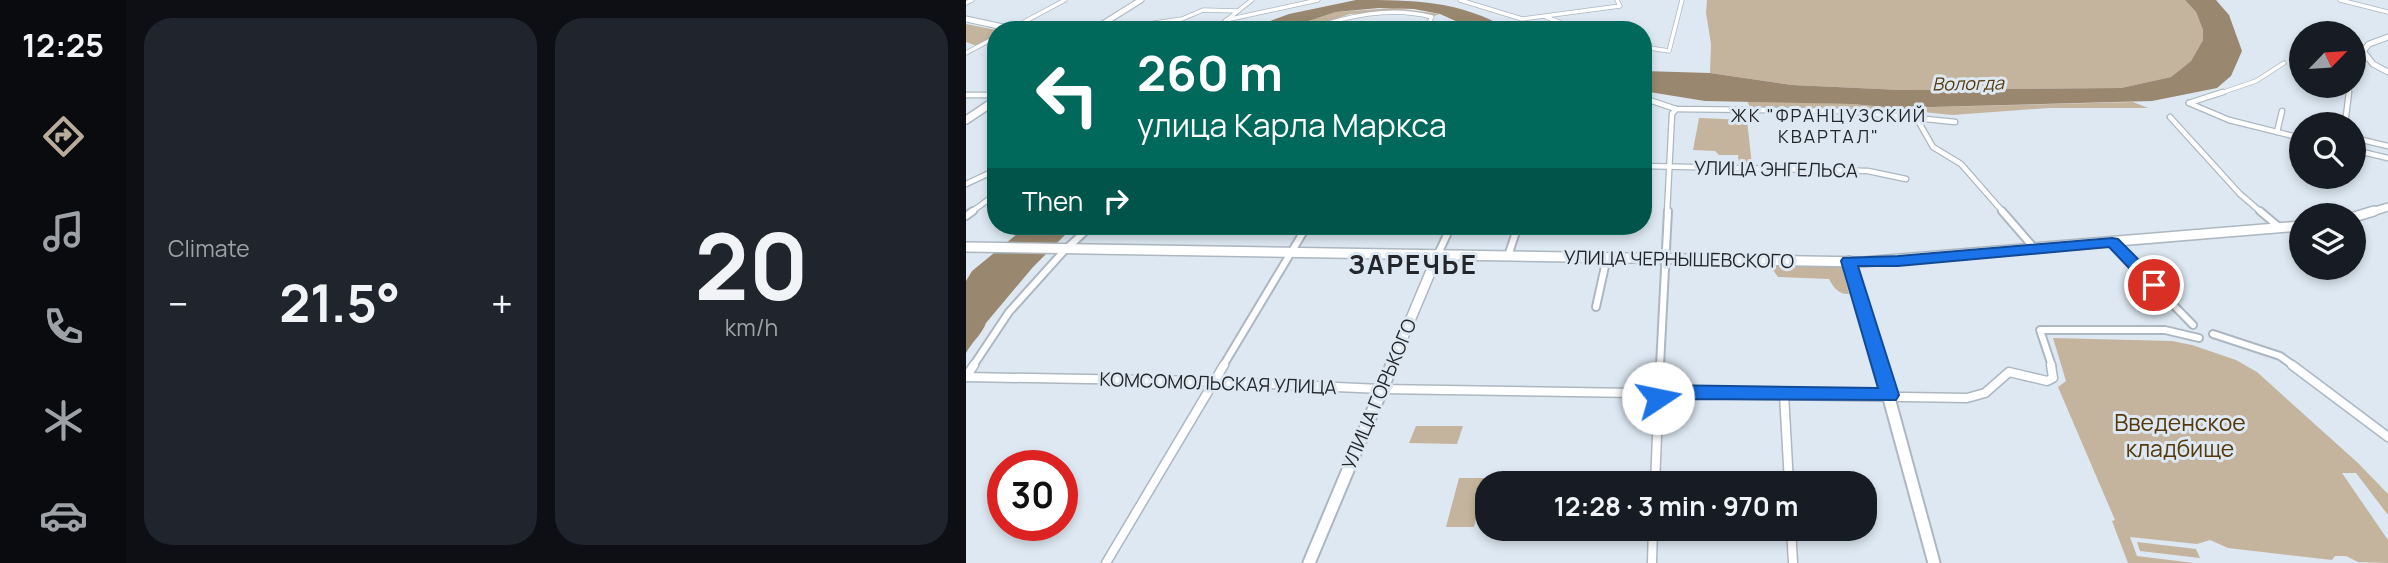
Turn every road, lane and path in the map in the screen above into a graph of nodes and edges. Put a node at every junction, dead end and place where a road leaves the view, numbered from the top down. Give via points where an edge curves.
1 (972, 0) edge
2 (1065, 0) edge
3 (1140, 0) edge
4 (1252, 0) edge
5 (1318, 0) edge
6 (1460, 0) edge
7 (1617, 0) edge
8 (1682, 0) edge
9 (2340, 0) edge
10 (966, 3) edge
11 (1238, 11) junction
12 (2388, 12) edge
13 (1545, 16) junction
14 (966, 19) edge
15 (1226, 20) joint
16 (1027, 21) edge
17 (1107, 21) edge
18 (1168, 21) edge
19 (1332, 21) edge
20 (1431, 21) edge
21 (1557, 21) edge
22 (987, 24) edge
23 (2388, 37) edge
24 (987, 42) edge
25 (1652, 48) edge
26 (966, 53) edge
27 (2367, 59) joint
28 (2284, 63) dead end
29 (2388, 72) edge
30 (966, 95) edge
31 (987, 96) edge
32 (1652, 101) edge
33 (987, 104) edge
34 (1676, 109) junction
35 (2282, 111) dead end
36 (2170, 117) dead end
37 (1917, 119) junction
38 (966, 120) edge
39 (1955, 122) dead end
40 (2277, 132) junction
41 (2289, 135) edge
42 (2366, 141) edge
43 (2388, 146) edge
44 (2366, 153) edge
45 (2388, 158) edge
46 (1652, 166) edge
47 (1670, 166) junction
48 (987, 174) edge
49 (1906, 179) dead end
50 (966, 184) edge
51 (987, 200) edge
52 (987, 201) edge
53 (2388, 207) edge
54 (966, 210) edge
55 (2366, 213) edge
56 (966, 216) edge
57 (2289, 227) edge
58 (2280, 228) junction
59 (1080, 235) edge
60 (1301, 235) edge
61 (1447, 235) edge
62 (1515, 235) edge
63 (2112, 242) junction
64 (968, 248) edge
65 (999, 248) junction
66 (1064, 249) junction
67 (2035, 249) junction
68 (1291, 252) junction
69 (1438, 254) junction
70 (1508, 256) junction
71 (1607, 257) junction
72 (1664, 258) junction
73 (1849, 261) junction
74 (1596, 307) dead end
75 (2193, 325) dead end
76 (2213, 334) dead end
77 (2199, 338) dead end
78 (966, 377) edge
79 (1213, 382) junction
80 (1381, 389) junction
81 (1659, 392) junction
82 (1784, 394) junction
83 (1889, 395) junction
84 (2388, 438) edge
85 (1656, 471) edge
86 (1788, 471) edge
87 (1653, 541) edge
88 (1792, 541) edge
89 (1106, 563) edge
90 (1309, 563) edge
91 (1652, 563) edge
92 (1793, 563) edge
93 (1934, 563) edge

1 - 10 street
2 - 16 street
3 - 17 main road
4 - 11 street
5 - 15 street
6 - 13 street via 1522,19
7 - 13 street via 1620,6
8 - 25 street via 1669,51
9 - 12 street
11 - 15 street
11 - 18 street via 1203,10
13 - 21 street
14 - 22 main road
19 - 20 street via 1353,14 1421,13
23 - 27 main road via 2365,47
24 - 26 street
27 - 29 main road
28 - 40 street via 2256,82 2189,103
30 - 31 street
32 - 34 street
33 - 38 main road
34 - 37 street via 1847,111
34 - 47 street
35 - 40 street
36 - 58 street via 2240,194
37 - 39 street
37 - 67 street via 1933,148 1961,164
40 - 41 street
42 - 43 street
44 - 45 street
46 - 47 street, УЛИЦА ЭНГЕЛЬСА
47 - 49 street, УЛИЦА ЭНГЕЛЬСА via 1868,171
47 - 72 street
48 - 50 street
51 - 54 street
52 - 56 street
53 - 55 main road
57 - 58 main road, УЛИЦА ЧЕРНЫШЕВСКОГО
58 - 63 main road, УЛИЦА ЧЕРНЫШЕВСКОГО
59 - 66 street
60 - 68 street
61 - 69 street, УЛИЦА ГОРЬКОГО
62 - 70 street
63 - 67 main road, УЛИЦА ЧЕРНЫШЕВСКОГО
63 - 75 street
64 - 65 main road
64 - 65 main road
65 - 66 main road, УЛИЦА ЧЕРНЫШЕВСКОГО
66 - 68 main road, УЛИЦА ЧЕРНЫШЕВСКОГО
66 - 78 street via 1009,312
67 - 73 main road, УЛИЦА ЧЕРНЫШЕВСКОГО
68 - 69 main road, УЛИЦА ЧЕРНЫШЕВСКОГО
68 - 79 street
69 - 70 main road, УЛИЦА ЧЕРНЫШЕВСКОГО
69 - 80 main road, УЛИЦА ГОРЬКОГО
70 - 71 main road, УЛИЦА ЧЕРНЫШЕВСКОГО
71 - 72 main road, УЛИЦА ЧЕРНЫШЕВСКОГО
71 - 74 street
72 - 73 main road, УЛИЦА ЧЕРНЫШЕВСКОГО
72 - 81 street
73 - 83 main road
76 - 84 street via 2280,356
77 - 83 street, КОМСОМОЛЬСКАЯ УЛИЦА via 2165,330 2040,330 2054,373 2051,380 2009,372 1975,397
78 - 79 street, КОМСОМОЛЬСКАЯ УЛИЦА
79 - 80 street, КОМСОМОЛЬСКАЯ УЛИЦА
79 - 89 street
80 - 81 street, КОМСОМОЛЬСКАЯ УЛИЦА
80 - 90 main road, УЛИЦА ГОРЬКОГО
81 - 82 street, КОМСОМОЛЬСКАЯ УЛИЦА
81 - 85 street
82 - 83 street, КОМСОМОЛЬСКАЯ УЛИЦА
82 - 86 street
83 - 93 main road
87 - 91 street
88 - 92 street

